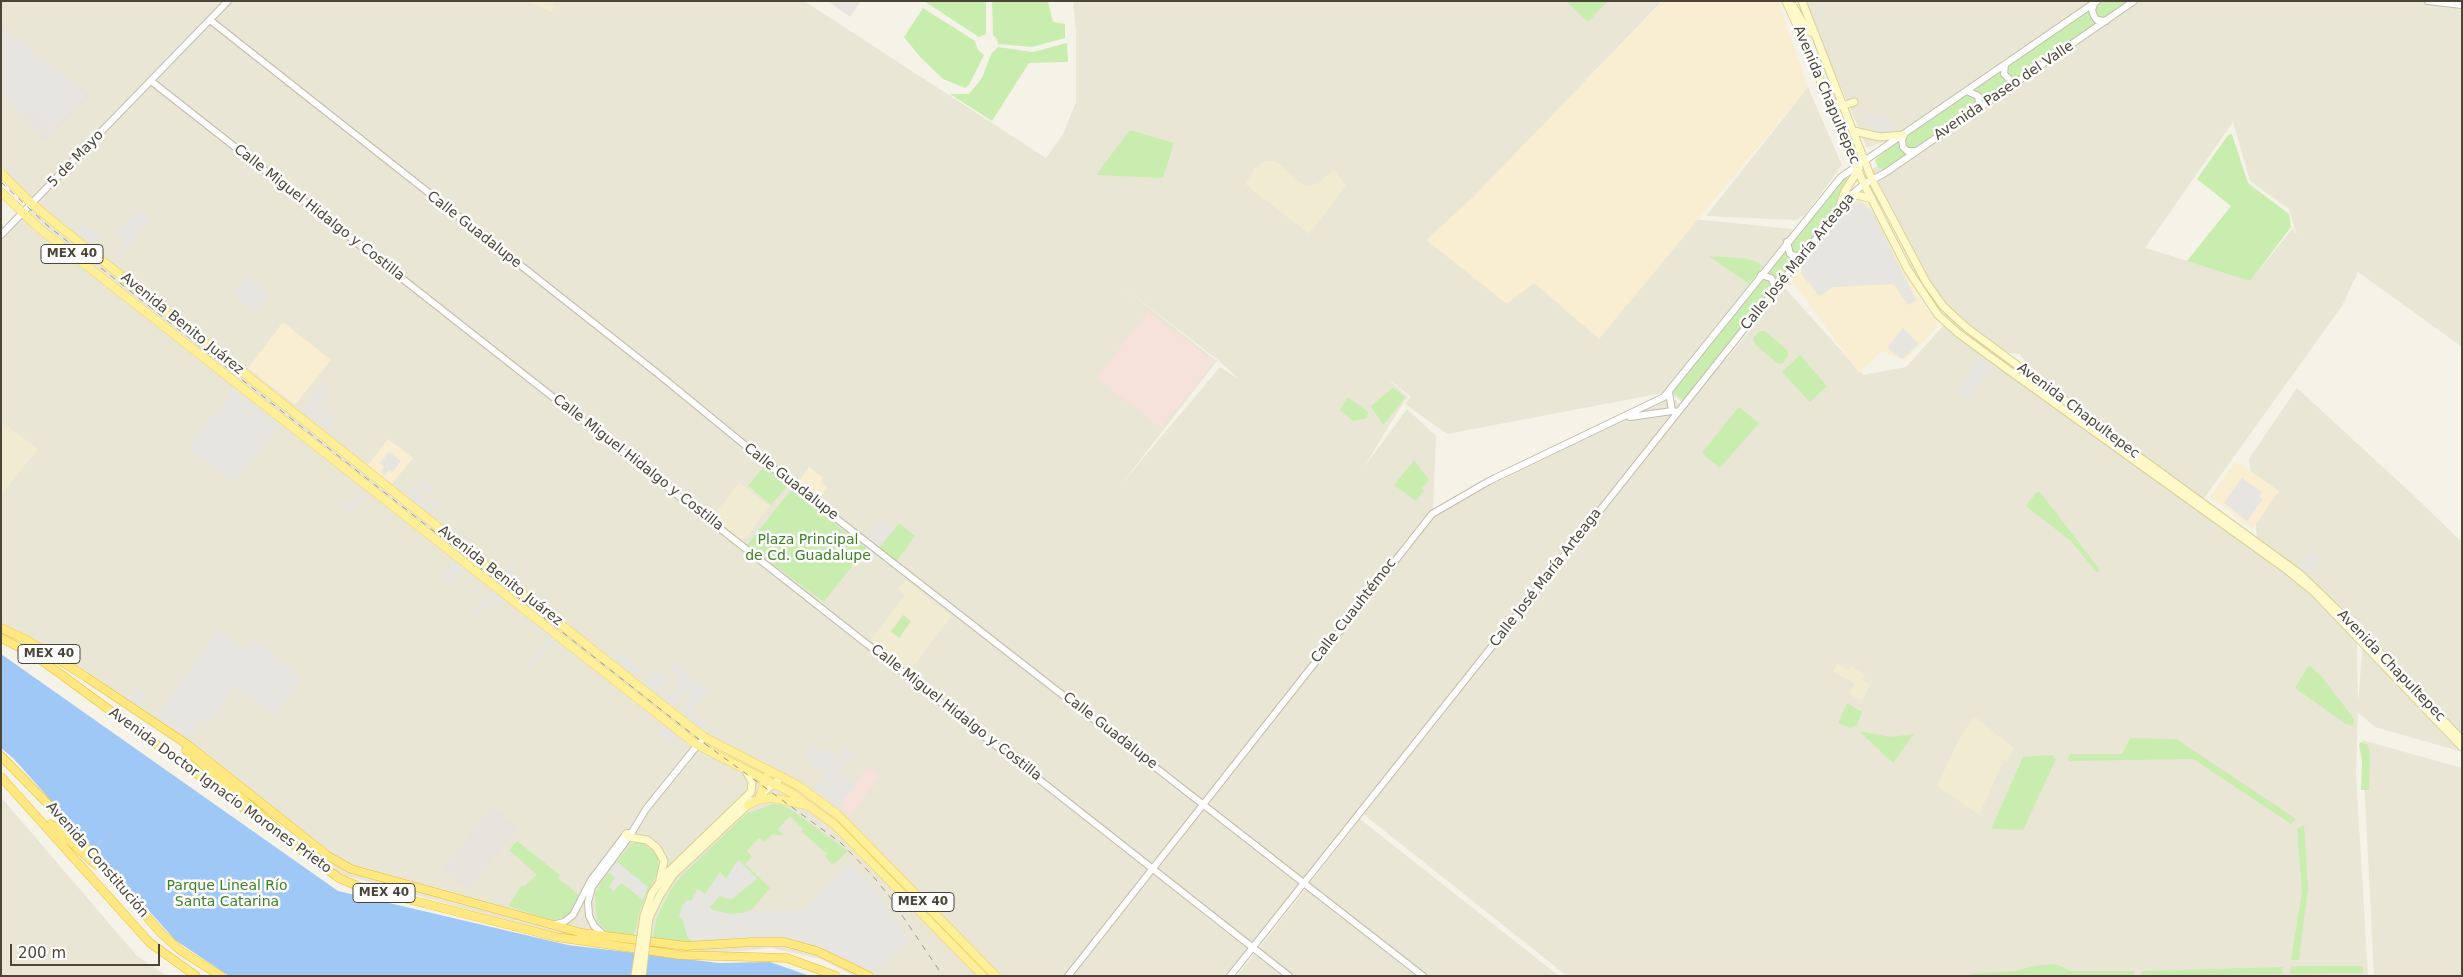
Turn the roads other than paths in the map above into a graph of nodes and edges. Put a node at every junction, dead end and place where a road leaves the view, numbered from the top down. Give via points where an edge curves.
1 (228, 1) edge
2 (1802, 1) edge
3 (2134, 1) edge
4 (2428, 1) edge
5 (2096, 2) edge
6 (1787, 3) edge
7 (2126, 4) edge
8 (2462, 5) edge
9 (210, 20) junction
10 (2106, 21) junction
11 (1815, 34) junction
12 (2005, 65) junction
13 (151, 81) junction
14 (2014, 84) junction
15 (1967, 91) junction
16 (1829, 101) junction
17 (1854, 102) dead end
18 (1844, 106) junction
19 (1975, 111) junction
20 (1854, 131) junction
21 (1903, 135) junction
22 (1916, 151) junction
23 (1864, 160) junction
24 (1857, 168) junction
25 (1, 173) edge
26 (1872, 180) junction
27 (1864, 184) junction
28 (1, 192) edge
29 (1850, 196) junction
30 (1872, 200) junction
31 (32, 204) junction
32 (1839, 208) junction
33 (22, 214) junction
34 (4, 228) edge
35 (1, 235) edge
36 (1787, 242) junction
37 (1802, 254) junction
38 (1908, 270) junction
39 (1761, 275) junction
40 (1926, 282) junction
41 (1776, 288) junction
42 (1968, 328) junction
43 (1713, 336) joint
44 (1966, 339) junction
45 (1991, 346) junction
46 (1669, 392) junction
47 (1675, 412) junction
48 (1624, 418) junction
49 (1, 628) edge
50 (1, 638) edge
51 (148, 719) junction
52 (704, 737) junction
53 (2462, 740) edge
54 (697, 746) junction
55 (2462, 747) edge
56 (1, 756) edge
57 (764, 768) junction
58 (745, 769) junction
59 (782, 776) junction
60 (1, 777) edge
61 (766, 780) junction
62 (775, 783) junction
63 (761, 794) junction
64 (1204, 803) junction
65 (748, 805) junction
66 (811, 806) junction
67 (33, 812) junction
68 (629, 835) junction
69 (304, 855) junction
70 (1152, 868) junction
71 (112, 878) junction
72 (1304, 883) junction
73 (658, 884) junction
74 (647, 917) junction
75 (552, 925) junction
76 (606, 936) junction
77 (1252, 947) junction
78 (196, 976) edge
79 (221, 976) edge
80 (635, 976) edge
81 (642, 976) edge
82 (836, 976) edge
83 (868, 976) edge
84 (983, 976) edge
85 (996, 976) edge
86 (1068, 976) edge
87 (1230, 976) edge
88 (1289, 976) edge
89 (1423, 976) edge

1 - 9 street, 5 de Mayo
2 - 11 main road, Avenida Chapultepec
3 - 7 street, Avenida Paseo del Valle
4 - 8 street
5 - 10 street via 2092,10 2094,16 2097,20
5 - 12 street, Avenida Paseo del Valle
6 - 11 main road via 1794,6 1807,30
6 - 16 main road, Avenida Chapultepec
7 - 10 street, Avenida Paseo del Valle
9 - 13 street, 5 de Mayo
9 - 64 street, Calle Guadalupe via 802,491
10 - 14 street, Avenida Paseo del Valle
11 - 18 main road, Avenida Chapultepec
12 - 14 street via 2004,74
12 - 15 street, Avenida Paseo del Valle
13 - 31 street, 5 de Mayo
13 - 70 street, Calle Miguel Hidalgo y Costilla
14 - 19 street, Avenida Paseo del Valle
15 - 19 street via 1975,93 1979,99
15 - 21 street, Avenida Paseo del Valle
16 - 18 main road
16 - 24 main road, Avenida Chapultepec
17 - 18 main road
18 - 20 main road, Avenida Chapultepec
19 - 22 street, Avenida Paseo del Valle
20 - 21 main road via 1880,137
20 - 23 main road, Avenida Chapultepec
21 - 22 street via 1907,151
21 - 23 street, Avenida Paseo del Valle
22 - 26 street, Avenida Paseo del Valle
23 - 24 main road
23 - 26 main road, Avenida Chapultepec
24 - 27 main road, Avenida Chapultepec
24 - 32 main road
24 - 36 street, Calle José María Arteaga via 1835,183
25 - 31 main road, Avenida Benito Juárez / MEX 40
26 - 27 street, Calle José María Arteaga
26 - 40 main road, Avenida Chapultepec
27 - 29 street, Calle José María Arteaga
27 - 30 main road, Avenida Chapultepec
28 - 33 main road, MEX 40
29 - 30 main road
29 - 32 street, Calle José María Arteaga
30 - 38 main road, Avenida Chapultepec
31 - 33 street, 5 de Mayo
31 - 52 main road, Avenida Benito Juárez / MEX 40
32 - 37 street, Calle José María Arteaga
33 - 34 street, 5 de Mayo
33 - 54 main road, Avenida Benito Juárez / MEX 40
34 - 35 street, 5 de Mayo
36 - 37 street via 1790,254
36 - 39 street, Calle José María Arteaga
37 - 41 street, Calle José María Arteaga
38 - 40 main road via 1912,269
38 - 44 main road, Avenida Chapultepec via 1934,310
39 - 41 street via 1771,278
39 - 43 street, Calle José María Arteaga
40 - 42 main road, Avenida Chapultepec via 1943,306
41 - 47 street, Calle José María Arteaga
42 - 44 main road
42 - 45 main road, Avenida Chapultepec
43 - 46 street, Calle Cuauhtémoc
44 - 45 main road
44 - 55 main road, Avenida Chapultepec via 2314,592
45 - 53 main road, Avenida Chapultepec via 2300,574
46 - 47 street
46 - 48 street, Calle Cuauhtémoc via 1662,399
47 - 48 street
47 - 72 street, Calle José María Arteaga
48 - 64 street, Calle Cuauhtémoc via 1489,481 1432,514
49 - 51 highway, Avenida Doctor Ignacio Morones Prieto / MEX 40 via 27,640
50 - 69 highway, Avenida Doctor Ignacio Morones Prieto / MEX 40 via 59,673
51 - 69 highway via 230,786
51 - 75 highway, Avenida Doctor Ignacio Morones Prieto / MEX 40 via 227,774 343,865 371,876
52 - 54 street
52 - 57 main road, Avenida Benito Juárez / MEX 40
54 - 58 main road, Avenida Benito Juárez / MEX 40
54 - 68 street
56 - 71 highway, Avenida Constitución via 49,805
57 - 59 main road, Avenida Benito Juárez / MEX 40
57 - 61 main road
58 - 61 main road, Avenida Benito Juárez / MEX 40
58 - 73 main road via 752,782 751,792
59 - 62 main road
59 - 85 main road, Avenida Benito Juárez / MEX 40 via 847,823
60 - 67 highway, Avenida Constitución
61 - 62 main road, Avenida Benito Juárez / MEX 40
61 - 63 main road
62 - 63 main road
62 - 66 main road, Avenida Benito Juárez / MEX 40
63 - 65 main road
64 - 70 street, Calle Cuauhtémoc
64 - 72 street, Calle Guadalupe
65 - 66 main road via 772,798
65 - 74 main road via 673,875
66 - 84 main road, Avenida Benito Juárez / MEX 40 via 841,830
67 - 71 highway via 43,817
67 - 78 highway, Avenida Constitución via 150,943
68 - 73 main road via 647,840 660,851 664,864
68 - 75 street via 591,880 573,915
68 - 76 street via 589,897 590,920
69 - 82 highway, Avenida Doctor Ignacio Morones Prieto / MEX 40 via 338,878 360,886 556,937 680,955 787,958
70 - 77 street, Calle Miguel Hidalgo y Costilla
70 - 86 street, Calle Cuauhtémoc
71 - 79 highway, Avenida Constitución via 172,942
72 - 77 street, Calle José María Arteaga
72 - 89 street, Calle Guadalupe
73 - 74 main road
74 - 80 main road, bridge
74 - 81 main road, bridge
75 - 76 highway, Avenida Doctor Ignacio Morones Prieto / MEX 40
76 - 83 highway, Avenida Doctor Ignacio Morones Prieto / MEX 40 via 686,946 784,942 817,952
77 - 87 street, Calle José María Arteaga
77 - 88 street, Calle Miguel Hidalgo y Costilla

